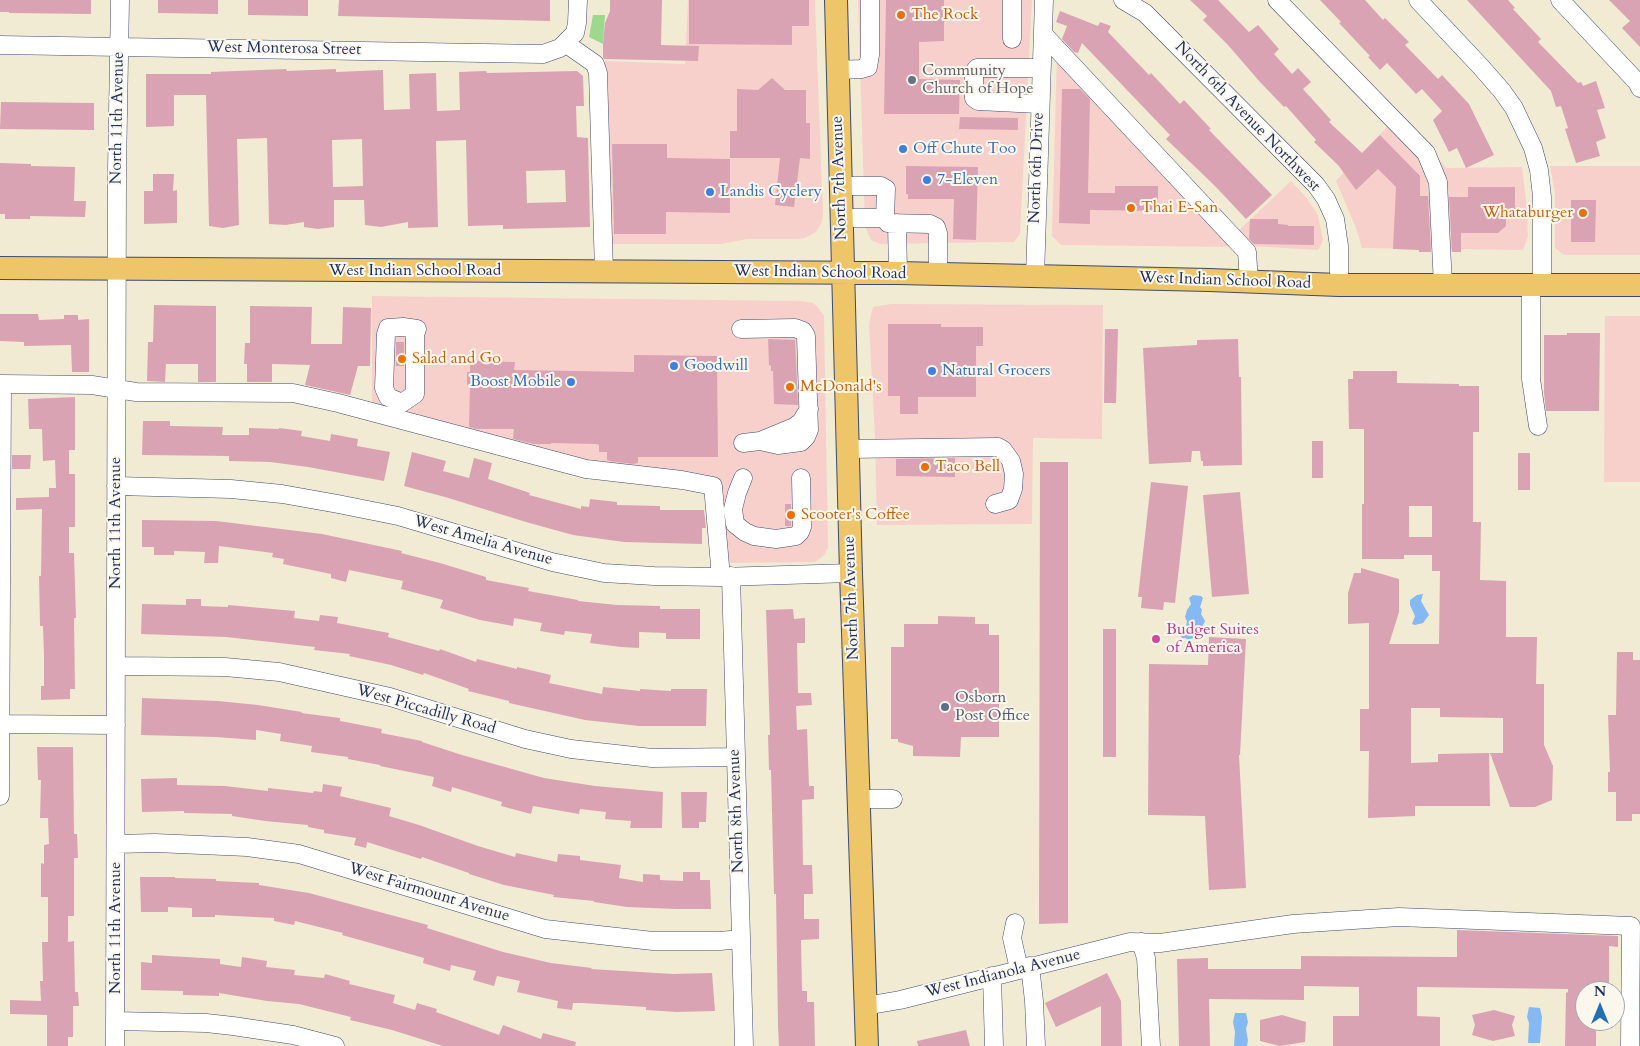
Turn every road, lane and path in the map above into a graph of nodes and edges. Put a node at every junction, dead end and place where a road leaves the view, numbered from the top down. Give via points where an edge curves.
1 (120, 0) edge
2 (578, 0) edge
3 (836, 0) edge
4 (870, 0) edge
5 (1012, 0) edge
6 (1044, 0) edge
7 (1123, 0) edge
8 (1277, 0) edge
9 (1418, 0) edge
10 (1560, 0) edge
11 (1043, 34) junction
12 (1012, 39) dead end
13 (565, 43) junction
14 (0, 45) edge
15 (119, 46) junction
16 (1041, 68) junction
17 (837, 70) junction
18 (1640, 88) edge
19 (1040, 104) junction
20 (840, 186) junction
21 (842, 218) junction
22 (891, 221) junction
23 (0, 268) edge
24 (117, 270) junction
25 (604, 271) junction
26 (843, 273) junction
27 (898, 273) junction
28 (938, 274) junction
29 (1035, 277) junction
30 (1248, 282) junction
31 (1339, 285) junction
32 (1537, 285) junction
33 (1640, 285) edge
34 (1443, 286) junction
35 (741, 329) dead end
36 (1, 384) edge
37 (117, 389) junction
38 (1538, 426) dead end
39 (752, 442) dead end
40 (848, 449) junction
41 (743, 478) dead end
42 (801, 478) dead end
43 (116, 486) junction
44 (995, 504) dead end
45 (851, 573) junction
46 (726, 576) junction
47 (116, 666) junction
48 (0, 724) edge
49 (116, 725) junction
50 (736, 757) junction
51 (0, 796) edge
52 (893, 798) dead end
53 (858, 799) junction
54 (116, 844) junction
55 (1015, 923) dead end
56 (741, 939) junction
57 (1141, 942) junction
58 (1025, 968) junction
59 (992, 976) junction
60 (865, 1006) junction
61 (115, 1021) junction
62 (115, 1046) edge
63 (335, 1046) edge
64 (744, 1046) edge
65 (866, 1046) edge
66 (994, 1046) edge
67 (1036, 1046) edge
68 (1151, 1046) edge
69 (1630, 1046) edge

1 - 15 street, North 11th Avenue
2 - 13 street via 575,33
3 - 17 main road, North 7th Avenue
4 - 17 street via 868,67
5 - 12 street
6 - 11 street, North 6th Drive
7 - 31 street, North 6th Avenue Northwest via 1145,13 1316,186 1334,219 1339,246
8 - 34 street via 1426,153 1438,182
9 - 32 street via 1502,91 1533,148 1542,197
10 - 18 street
11 - 16 street, North 6th Drive
11 - 30 street via 1248,252
13 - 15 street, West Monterosa Street via 543,54
13 - 25 street via 595,64 598,73
14 - 15 street, West Monterosa Street
15 - 24 street, North 11th Avenue
16 - 19 street, North 6th Drive
16 - 19 street via 977,68 974,72 974,98 978,101
17 - 20 main road, North 7th Avenue
19 - 29 street, North 6th Drive
20 - 21 main road, North 7th Avenue
20 - 22 street via 881,186 886,189
21 - 22 street
21 - 26 main road, North 7th Avenue
22 - 27 street
22 - 28 street via 936,227
23 - 24 main road, West Indian School Road
24 - 25 main road, West Indian School Road
24 - 37 street, North 11th Avenue
25 - 26 main road, West Indian School Road
26 - 27 main road, West Indian School Road
26 - 40 main road, North 7th Avenue
27 - 28 main road, West Indian School Road
28 - 29 main road, West Indian School Road
29 - 30 main road, West Indian School Road
30 - 31 main road, West Indian School Road
31 - 34 main road, West Indian School Road
32 - 33 main road, West Indian School Road
32 - 34 main road, West Indian School Road
32 - 38 street via 1531,378
35 - 39 street via 795,328 806,336 809,409 806,437 801,442 778,445
36 - 37 street via 92,385
36 - 48 street
37 - 43 street, North 11th Avenue
37 - 46 street, North 8th Avenue via 136,392 293,393 586,469 713,486
40 - 44 street via 998,447 1011,461 1014,474 1008,500
40 - 45 main road, North 7th Avenue
41 - 42 street via 733,509 736,524 754,536 776,539 796,536 800,532
43 - 46 street, West Amelia Avenue via 232,489 282,494 398,516 552,562 604,573
43 - 47 street, North 11th Avenue
45 - 46 street, West Amelia Avenue
45 - 53 main road, North 7th Avenue
46 - 50 street, North 8th Avenue
47 - 49 street, North 11th Avenue
47 - 50 street, West Piccadilly Road via 215,667 279,672 390,697 525,739 571,749 652,758
48 - 49 street
48 - 51 street
49 - 54 street, North 11th Avenue
50 - 56 street, North 8th Avenue
52 - 53 street
53 - 60 main road, North 7th Avenue
54 - 56 street, West Fairmount Avenue via 246,847 299,854 545,929 653,941
54 - 61 street, North 11th Avenue
55 - 58 street via 1012,938
56 - 64 street, North 8th Avenue
57 - 58 street, West Indianola Avenue
57 - 68 street via 1146,958
57 - 69 street, West Indianola Avenue via 1160,943 1293,924 1399,917 1631,926
58 - 59 street, West Indianola Avenue
58 - 67 street via 1034,1001
59 - 60 street, West Indianola Avenue
59 - 66 street
60 - 65 main road, North 7th Avenue
61 - 62 street, North 11th Avenue
61 - 63 street via 206,1022 293,1034

